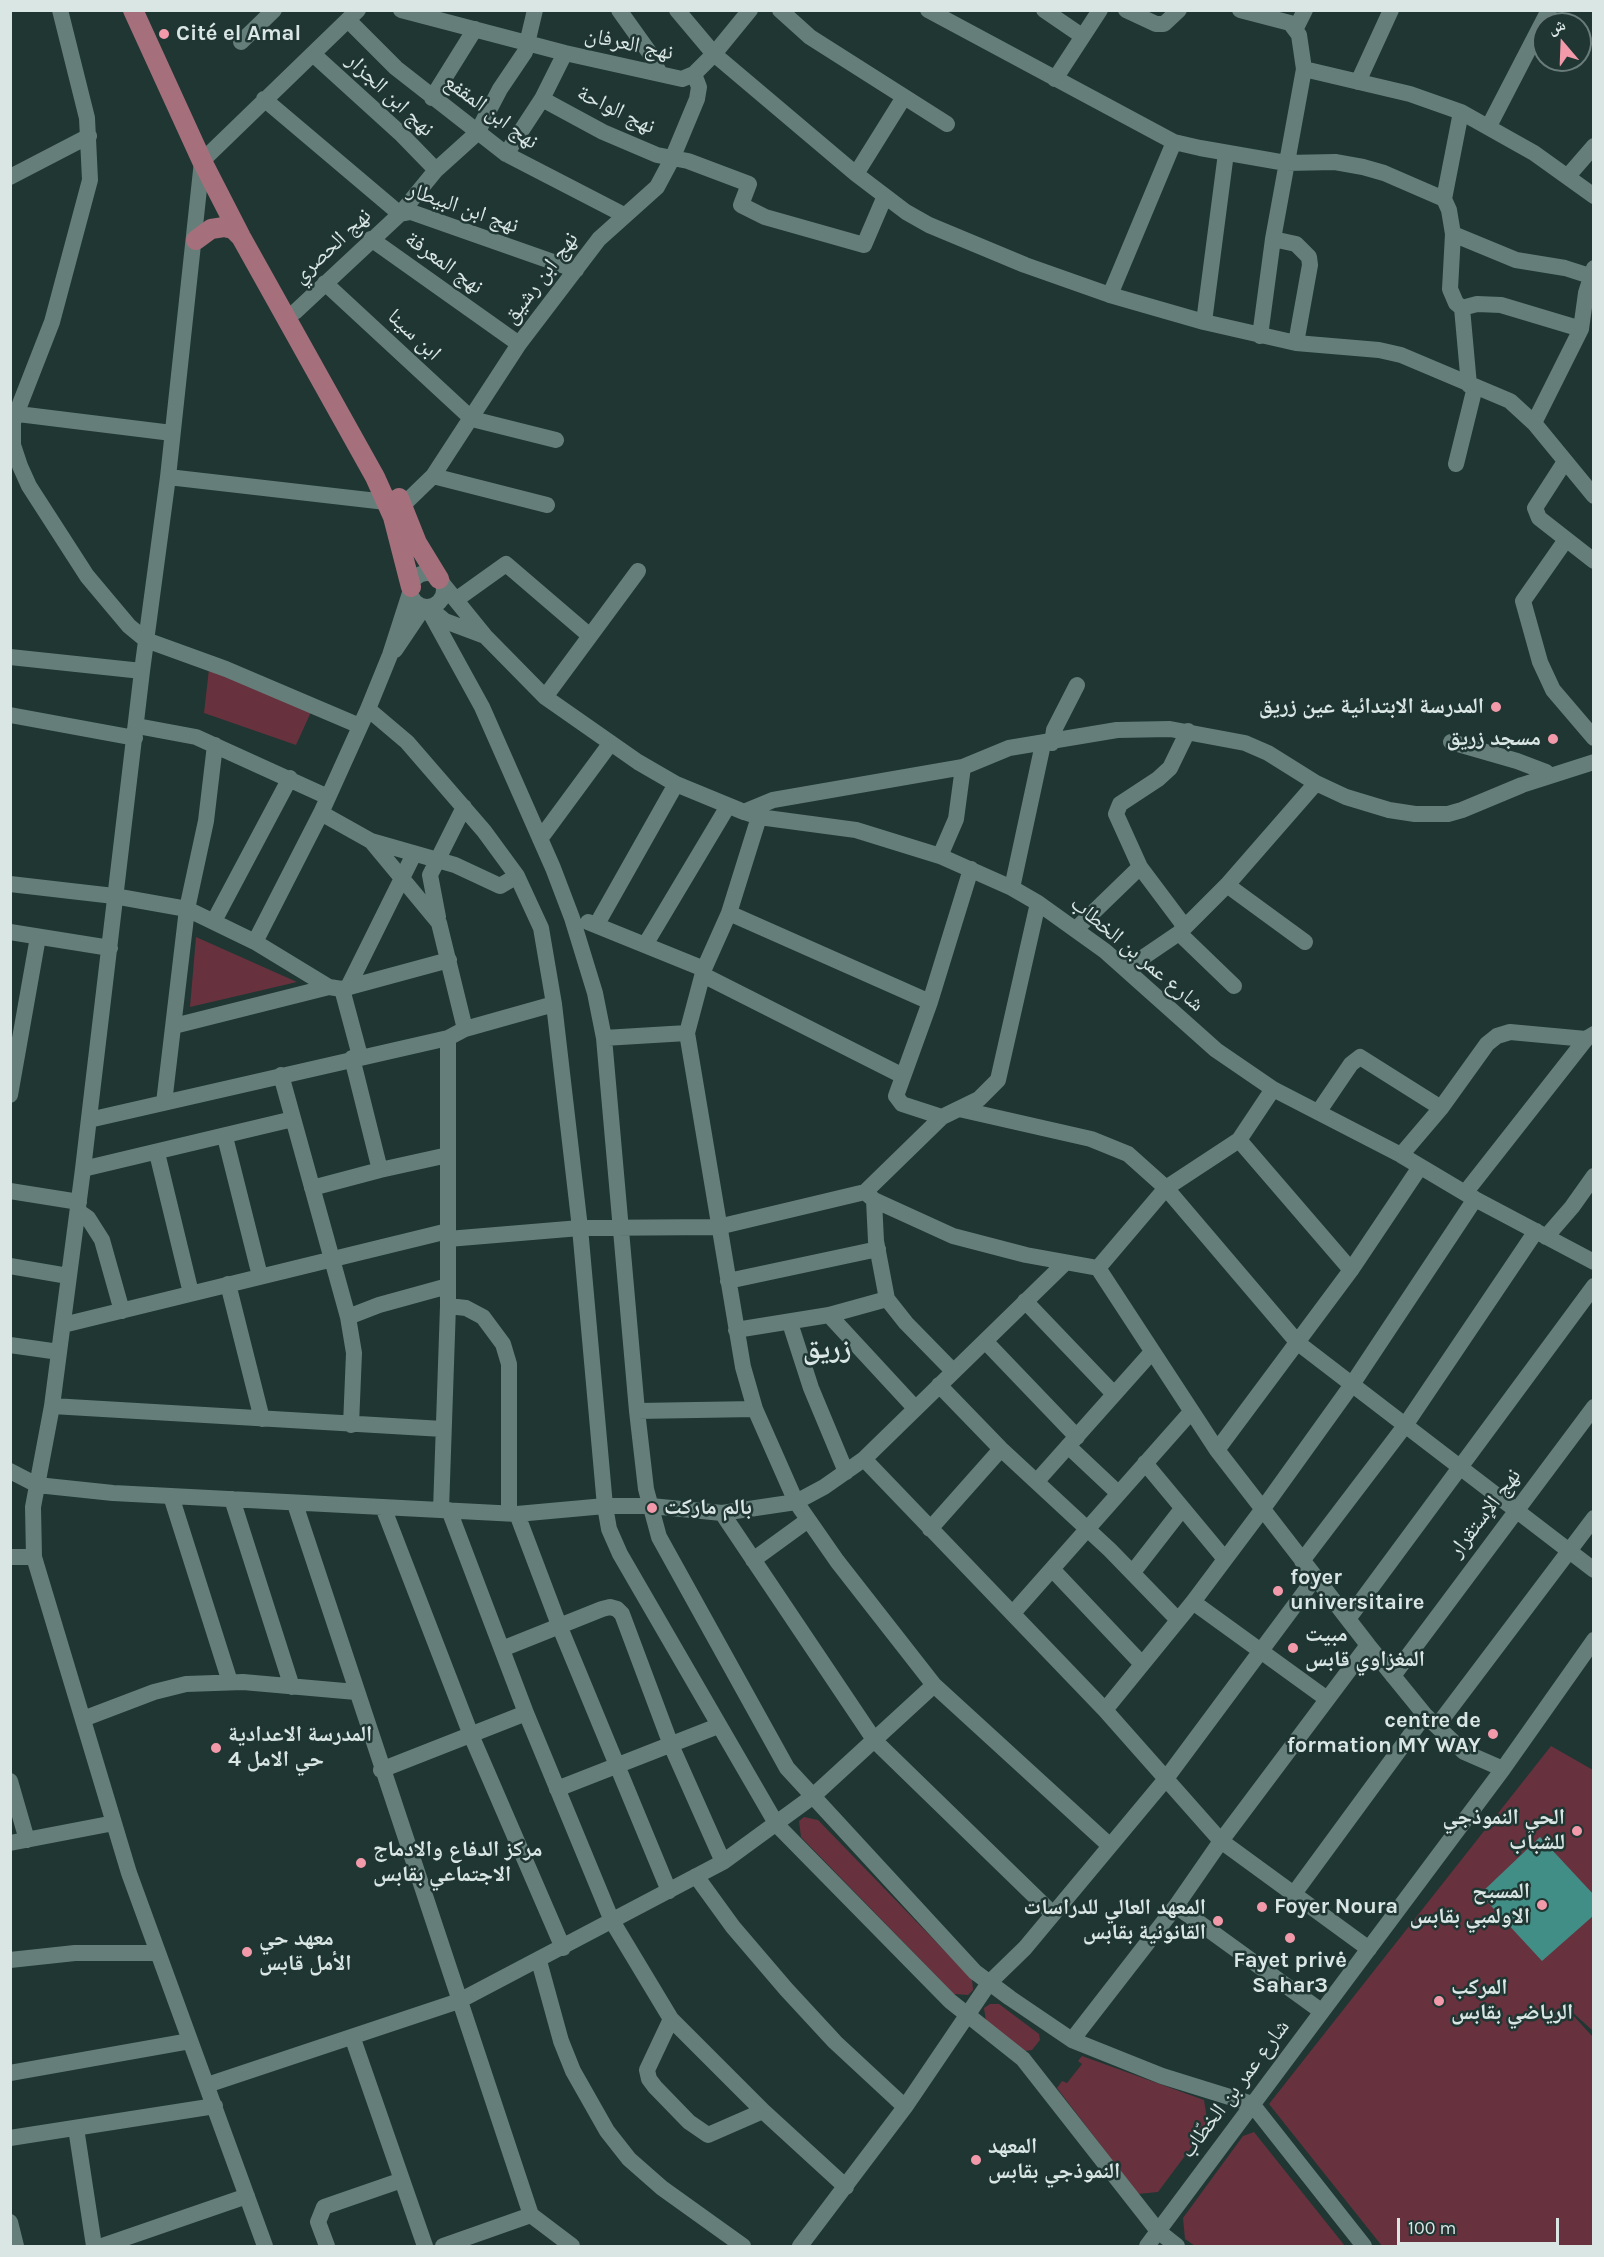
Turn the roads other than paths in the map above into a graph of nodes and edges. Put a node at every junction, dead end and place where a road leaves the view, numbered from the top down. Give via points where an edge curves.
1 (133, 10) edge
2 (146, 10) edge
3 (274, 10) edge
4 (401, 10) edge
5 (471, 10) edge
6 (535, 10) edge
7 (619, 10) edge
8 (677, 10) edge
9 (750, 10) edge
10 (780, 10) edge
11 (928, 10) edge
12 (1044, 10) edge
13 (1100, 10) edge
14 (1125, 10) edge
15 (1179, 10) edge
16 (1240, 10) edge
17 (1305, 10) edge
18 (1391, 10) edge
19 (1549, 10) edge
20 (58, 12) edge
21 (353, 16) edge
22 (470, 28) junction
23 (1296, 28) junction
24 (1082, 36) junction
25 (241, 42) dead end
26 (528, 42) junction
27 (565, 53) junction
28 (313, 54) junction
29 (714, 54) junction
30 (1304, 69) junction
31 (660, 74) junction
32 (694, 74) junction
33 (1055, 79) junction
34 (1359, 82) junction
35 (904, 97) junction
36 (432, 98) junction
37 (264, 99) junction
38 (542, 99) junction
39 (1461, 112) junction
40 (947, 123) dead end
41 (1490, 126) junction
42 (477, 133) junction
43 (89, 136) junction
44 (1174, 141) junction
45 (1593, 146) edge
46 (1226, 153) junction
47 (506, 154) junction
48 (206, 156) junction
49 (672, 159) junction
50 (1286, 163) junction
51 (436, 170) junction
52 (856, 174) junction
53 (1568, 176) junction
54 (10, 177) edge
55 (885, 196) junction
56 (1593, 196) edge
57 (1444, 199) junction
58 (400, 214) junction
59 (624, 215) junction
60 (1453, 234) junction
61 (241, 237) junction
62 (1273, 238) junction
63 (371, 239) junction
64 (196, 240) junction
65 (576, 270) junction
66 (1592, 272) edge
67 (325, 283) junction
68 (1110, 295) junction
69 (1462, 308) junction
70 (295, 312) junction
71 (1204, 322) junction
72 (1581, 329) junction
73 (1260, 336) junction
74 (1296, 343) junction
75 (519, 344) junction
76 (1472, 386) junction
77 (14, 413) edge
78 (472, 419) junction
79 (1534, 423) junction
80 (172, 433) junction
81 (555, 440) dead end
82 (1564, 463) junction
83 (1456, 464) dead end
84 (433, 476) junction
85 (168, 477) junction
86 (1593, 496) edge
87 (394, 504) junction
88 (547, 506) dead end
89 (1565, 541) junction
90 (1593, 561) edge
91 (638, 571) dead end
92 (441, 581) junction
93 (410, 590) junction
94 (458, 599) junction
95 (427, 607) junction
96 (485, 636) junction
97 (590, 636) junction
98 (146, 640) junction
99 (390, 655) junction
100 (10, 657) edge
101 (142, 671) junction
102 (1077, 686) dead end
103 (545, 697) junction
104 (368, 709) junction
105 (10, 715) edge
106 (360, 726) junction
107 (1188, 731) junction
108 (136, 732) junction
109 (1593, 733) edge
110 (1450, 742) dead end
111 (1048, 743) junction
112 (610, 744) junction
113 (215, 745) junction
114 (1593, 762) edge
115 (963, 767) junction
116 (1547, 776) junction
117 (290, 778) junction
118 (1316, 783) junction
119 (676, 784) junction
120 (328, 797) junction
121 (464, 807) junction
122 (743, 812) junction
123 (321, 813) junction
124 (540, 839) junction
125 (371, 842) junction
126 (414, 854) junction
127 (940, 856) junction
128 (437, 860) junction
129 (1140, 867) junction
130 (971, 869) junction
131 (517, 876) junction
132 (401, 879) junction
133 (10, 884) edge
134 (1227, 885) junction
135 (1012, 888) junction
136 (114, 896) junction
137 (1038, 903) junction
138 (187, 909) junction
139 (729, 913) junction
140 (572, 918) junction
141 (214, 921) junction
142 (439, 923) junction
143 (597, 924) junction
144 (1076, 929) junction
145 (1182, 930) junction
146 (10, 932) edge
147 (38, 937) junction
148 (255, 942) junction
149 (1305, 942) dead end
150 (645, 945) junction
151 (110, 948) junction
152 (449, 960) junction
153 (1126, 969) junction
154 (704, 972) junction
155 (1234, 986) dead end
156 (340, 988) junction
157 (930, 1002) junction
158 (554, 1004) junction
159 (174, 1026) junction
160 (465, 1029) junction
161 (687, 1033) junction
162 (1590, 1037) edge
163 (448, 1038) junction
164 (604, 1038) junction
165 (356, 1057) junction
166 (281, 1074) junction
167 (903, 1076) junction
168 (1273, 1089) junction
169 (10, 1095) edge
170 (164, 1103) junction
171 (1441, 1108) junction
172 (959, 1109) junction
173 (1319, 1111) junction
174 (942, 1117) junction
175 (293, 1119) junction
176 (88, 1120) junction
177 (225, 1137) junction
178 (1239, 1140) junction
179 (157, 1153) junction
180 (448, 1155) junction
181 (1401, 1155) junction
182 (1420, 1167) junction
183 (84, 1169) junction
184 (380, 1170) junction
185 (1593, 1176) edge
186 (312, 1188) junction
187 (1166, 1188) junction
188 (10, 1191) edge
189 (869, 1196) junction
190 (1470, 1196) junction
191 (79, 1207) junction
192 (718, 1227) junction
193 (580, 1228) junction
194 (620, 1229) junction
195 (1541, 1234) junction
196 (448, 1235) junction
197 (878, 1249) junction
198 (331, 1259) junction
199 (1593, 1262) edge
200 (1065, 1263) junction
201 (10, 1266) edge
202 (1098, 1268) junction
203 (1351, 1270) junction
204 (68, 1276) junction
205 (260, 1276) junction
206 (728, 1281) junction
207 (228, 1284) junction
208 (448, 1286) junction
209 (1593, 1286) edge
210 (191, 1293) junction
211 (887, 1299) junction
212 (1025, 1301) junction
213 (448, 1306) junction
214 (122, 1311) junction
215 (829, 1315) junction
216 (348, 1317) junction
217 (790, 1323) junction
218 (63, 1325) junction
219 (736, 1330) junction
220 (985, 1341) junction
221 (1298, 1343) junction
222 (10, 1345) edge
223 (59, 1352) junction
224 (1151, 1353) junction
225 (953, 1371) junction
226 (939, 1385) junction
227 (1351, 1386) junction
228 (1114, 1394) junction
229 (52, 1406) junction
230 (1593, 1407) edge
231 (915, 1408) junction
232 (755, 1409) junction
233 (637, 1411) junction
234 (1190, 1413) junction
235 (262, 1419) junction
236 (351, 1425) junction
237 (1404, 1427) junction
238 (443, 1429) junction
239 (1072, 1442) junction
240 (1000, 1449) junction
241 (1217, 1450) junction
242 (864, 1459) junction
243 (1145, 1463) junction
244 (1460, 1469) junction
245 (10, 1471) edge
246 (846, 1472) junction
247 (1037, 1481) junction
248 (37, 1485) junction
249 (1118, 1493) junction
250 (171, 1496) junction
251 (232, 1499) junction
252 (796, 1502) junction
253 (295, 1504) junction
254 (605, 1506) junction
255 (651, 1506) junction
256 (383, 1507) junction
257 (1182, 1509) junction
258 (445, 1510) junction
259 (1262, 1510) junction
260 (1515, 1510) junction
261 (513, 1513) junction
262 (722, 1513) junction
263 (1593, 1518) edge
264 (808, 1520) junction
265 (1086, 1528) junction
266 (930, 1529) junction
267 (1569, 1551) junction
268 (10, 1557) edge
269 (34, 1557) junction
270 (1224, 1558) junction
271 (753, 1560) junction
272 (1302, 1561) junction
273 (1052, 1569) junction
274 (1593, 1570) edge
275 (1133, 1572) junction
276 (1315, 1578) junction
277 (1193, 1602) junction
278 (1013, 1613) junction
279 (1348, 1619) junction
280 (1178, 1620) junction
281 (559, 1625) junction
282 (1593, 1640) edge
283 (1368, 1645) junction
284 (502, 1649) junction
285 (1261, 1652) junction
286 (1142, 1664) junction
287 (1393, 1676) junction
288 (230, 1682) junction
289 (934, 1685) junction
290 (292, 1687) junction
291 (356, 1692) junction
292 (1327, 1699) junction
293 (1105, 1710) junction
294 (526, 1713) junction
295 (83, 1719) junction
296 (1431, 1720) junction
297 (718, 1726) junction
298 (471, 1734) junction
299 (875, 1741) junction
300 (671, 1744) junction
301 (617, 1766) junction
302 (1503, 1769) junction
303 (381, 1770) junction
304 (1165, 1779) junction
305 (10, 1781) edge
306 (557, 1788) junction
307 (812, 1797) junction
308 (114, 1823) junction
309 (777, 1825) junction
310 (19, 1841) edge
311 (1221, 1841) junction
312 (1109, 1845) junction
313 (723, 1862) junction
314 (696, 1876) junction
315 (669, 1891) junction
316 (1293, 1895) junction
317 (1176, 1906) junction
318 (1053, 1914) junction
319 (612, 1921) junction
320 (563, 1948) junction
321 (1369, 1949) junction
322 (156, 1953) junction
323 (10, 1960) edge
324 (539, 1961) junction
325 (989, 1983) junction
326 (459, 2001) junction
327 (1321, 2011) junction
328 (966, 2016) junction
329 (671, 2019) junction
330 (353, 2038) junction
331 (1072, 2040) junction
332 (190, 2042) junction
333 (10, 2073) edge
334 (207, 2085) junction
335 (1252, 2104) junction
336 (215, 2106) junction
337 (905, 2107) junction
338 (763, 2111) junction
339 (76, 2128) junction
340 (10, 2138) edge
341 (402, 2180) junction
342 (846, 2187) junction
343 (247, 2196) junction
344 (531, 2215) junction
345 (10, 2222) edge
346 (1158, 2231) junction
347 (15, 2247) edge
348 (94, 2247) edge
349 (102, 2247) edge
350 (265, 2247) edge
351 (327, 2247) edge
352 (424, 2247) edge
353 (443, 2247) edge
354 (572, 2247) edge
355 (743, 2247) edge
356 (800, 2247) edge
357 (1147, 2247) edge
358 (1177, 2247) edge
359 (1364, 2247) edge

1 - 48 main road
2 - 48 main road
3 - 25 street
4 - 22 street, نهج العرفان
5 - 22 street
6 - 26 street, نهج الحصري
7 - 31 street
8 - 29 street
9 - 29 street, نهج العرفان
10 - 35 street via 810,37
11 - 33 street
12 - 24 street
13 - 24 street
14 - 15 street via 1156,24 1164,24
16 - 23 street via 1280,19
17 - 23 street
18 - 34 street
19 - 41 street
20 - 43 street
21 - 28 street
21 - 36 street, نهج ابن المقفع via 396,68
22 - 26 street, نهج العرفان
22 - 36 street
23 - 30 street
24 - 33 street
26 - 27 street, نهج العرفان
26 - 42 street, نهج الحصري
27 - 31 street, نهج العرفان
27 - 38 street
28 - 37 street
28 - 51 street, نهج ابن الجزار
29 - 32 street, نهج العرفان
29 - 52 street
30 - 34 street
30 - 50 street
31 - 32 street, نهج العرفان via 682,79
32 - 49 street, نهج ابن رشيق via 699,87 697,99
33 - 44 street
34 - 39 street
35 - 40 street
35 - 52 street
36 - 42 street, نهج ابن المقفع
37 - 48 street
37 - 58 street, نهج ابن البيطار
38 - 47 street
38 - 49 street, نهج الواحة via 603,132
39 - 41 street
39 - 57 street
41 - 53 street
42 - 47 street, نهج ابن المقفع
42 - 51 street, نهج الحصري
43 - 54 street
43 - 77 street via 90,180 52,321
44 - 46 street
44 - 68 street
45 - 53 street
46 - 50 street
46 - 71 street
47 - 59 street, نهج ابن المقفع
48 - 61 main road
48 - 64 street
48 - 70 main road
49 - 55 street, نهج الواحة via 688,161 749,184 741,205 765,217 864,245
49 - 59 street, نهج ابن رشيق via 657,187
50 - 57 street via 1335,162 1363,167
50 - 62 street
51 - 58 street, نهج الحصري
52 - 55 street
53 - 56 street
55 - 68 street via 906,212 958,239
57 - 60 street
58 - 63 street, نهج الحصري
58 - 65 street, نهج ابن البيطار via 411,212
59 - 65 street, نهج ابن رشيق via 599,239
60 - 66 street via 1516,260
60 - 69 street via 1450,289
61 - 64 main road via 224,227 211,229
61 - 87 main road via 375,477
62 - 73 street
62 - 74 street via 1296,244 1309,257
63 - 67 street, نهج الحصري
63 - 75 street, نهج المعرفة
64 - 80 street
65 - 75 street, نهج ابن رشيق
66 - 72 street
67 - 70 street, نهج الحصري
67 - 78 street, ابن سينا
68 - 71 street
69 - 72 street via 1478,304 1501,306
69 - 76 street
70 - 87 main road via 371,444
71 - 73 street
72 - 79 street
73 - 74 street
74 - 76 street via 1401,355
75 - 78 street, نهج ابن رشيق
76 - 79 street via 1510,401
76 - 83 street
77 - 80 street
77 - 98 street via 14,445 29,486 87,576 129,626
78 - 81 street
78 - 84 street, نهج ابن رشيق
79 - 82 street
80 - 85 street
82 - 86 street
82 - 89 street via 1535,508 1539,518
84 - 87 street, نهج ابن رشيق
84 - 88 street
85 - 87 street
85 - 98 street
87 - 92 main road
87 - 93 main road
89 - 90 street
89 - 109 street via 1523,601 1540,662 1553,690
91 - 97 street
92 - 93 street via 425,574 416,578
92 - 94 street, شارع عمر بن الخطاب
92 - 95 street via 442,598
93 - 95 street via 415,602
93 - 99 street
94 - 96 street, شارع عمر بن الخطاب
94 - 97 street via 506,564
95 - 96 street via 445,621
95 - 99 street
95 - 124 street via 482,707
96 - 103 street, شارع عمر بن الخطاب
97 - 103 street
98 - 101 street
98 - 106 street
99 - 104 street
100 - 101 street
101 - 108 street
102 - 111 street
103 - 112 street, شارع عمر بن الخطاب
104 - 106 street
104 - 121 street via 407,742
105 - 108 street
106 - 120 street
107 - 111 street via 1117,730
107 - 118 street via 1253,746
107 - 129 street via 1170,768 1116,809
108 - 113 street via 196,737
108 - 136 street
110 - 116 street via 1516,761 1546,772
111 - 115 street via 1010,748
111 - 135 street
112 - 119 street, شارع عمر بن الخطاب
112 - 124 street
113 - 117 street
113 - 138 street via 206,821
114 - 116 street
115 - 122 street via 773,800
115 - 127 street via 956,819
116 - 118 street via 1479,804 1436,815 1389,810
117 - 120 street
117 - 141 street
118 - 134 street
119 - 122 street, شارع عمر بن الخطاب
119 - 143 street
120 - 123 street
121 - 128 street
121 - 131 street
122 - 127 street, شارع عمر بن الخطاب via 856,830
122 - 139 street
122 - 150 street
123 - 125 street
123 - 148 street
124 - 140 street
125 - 126 street
125 - 132 street
126 - 128 street
126 - 132 street
127 - 130 street, شارع عمر بن الخطاب
128 - 131 street via 500,886
128 - 142 street via 430,883
129 - 144 street
129 - 145 street
130 - 135 street, شارع عمر بن الخطاب
130 - 157 street
131 - 158 street via 539,921
132 - 142 street
132 - 156 street
133 - 136 street
134 - 145 street
134 - 149 street
135 - 137 street, شارع عمر بن الخطاب
136 - 138 street
136 - 151 street
137 - 144 street, شارع عمر بن الخطاب
137 - 172 street via 1000,1074 991,1090
138 - 141 street
138 - 159 street
139 - 154 street
139 - 157 street
140 - 143 street
140 - 164 street
141 - 148 street
142 - 152 street
143 - 150 street
144 - 153 street, شارع عمر بن الخطاب
145 - 153 street
145 - 155 street
146 - 147 street
147 - 151 street
147 - 169 street
148 - 156 street
150 - 154 street
151 - 176 street
152 - 156 street
152 - 160 street
153 - 168 street, شارع عمر بن الخطاب via 1216,1050
154 - 161 street
154 - 167 street
156 - 159 street
156 - 165 street
157 - 167 street
158 - 160 street
158 - 193 street
159 - 170 street
160 - 163 street
161 - 164 street
161 - 192 street
162 - 171 street via 1510,1032 1497,1036
162 - 190 street
163 - 165 street
163 - 180 street
164 - 194 street
165 - 166 street
165 - 184 street
166 - 170 street
166 - 175 street
167 - 174 street via 897,1090 898,1101
168 - 173 street, شارع عمر بن الخطاب
168 - 178 street
170 - 176 street
171 - 173 street via 1360,1058 1351,1064
171 - 181 street
172 - 174 street
172 - 187 street via 1111,1145 1143,1166
173 - 181 street, شارع عمر بن الخطاب
174 - 189 street
175 - 177 street
175 - 186 street
176 - 183 street
177 - 179 street
177 - 205 street
178 - 187 street
178 - 203 street
179 - 183 street
179 - 210 street
180 - 184 street
180 - 196 street
181 - 182 street, شارع عمر بن الخطاب
182 - 190 street, شارع عمر بن الخطاب
182 - 203 street
183 - 191 street
184 - 186 street
185 - 195 street via 1572,1208
186 - 198 street
187 - 202 street
187 - 221 street
188 - 191 street
189 - 192 street
189 - 197 street
189 - 200 street via 953,1236
190 - 195 street, شارع عمر بن الخطاب
190 - 227 street
191 - 204 street
191 - 214 street via 102,1240
192 - 194 street
192 - 206 street
193 - 194 street
193 - 196 street
193 - 254 street
194 - 233 street
195 - 199 street, شارع عمر بن الخطاب
195 - 237 street
196 - 198 street
196 - 208 street
197 - 206 street
197 - 211 street
198 - 205 street
198 - 216 street
200 - 202 street
200 - 212 street
201 - 204 street
202 - 224 street
203 - 221 street
204 - 218 street
205 - 207 street
206 - 219 street
207 - 210 street
207 - 235 street
208 - 213 street
208 - 216 street
209 - 244 street
210 - 214 street
211 - 215 street
211 - 225 street
212 - 220 street
212 - 228 street
213 - 238 street
213 - 261 street via 466,1308 483,1317 503,1344 509,1364
214 - 218 street
215 - 217 street
215 - 231 street
216 - 236 street via 354,1353
217 - 219 street
217 - 246 street via 811,1388
218 - 223 street
219 - 232 street
220 - 225 street
220 - 239 street
221 - 227 street
221 - 241 street
222 - 223 street
223 - 229 street
224 - 228 street
224 - 234 street
225 - 226 street
226 - 231 street
226 - 240 street
227 - 237 street
227 - 259 street
228 - 239 street
229 - 235 street
229 - 248 street
230 - 260 street, نهج الإستقرار
231 - 242 street
232 - 233 street
232 - 252 street
233 - 255 street
234 - 241 street
234 - 243 street
235 - 236 street
236 - 238 street
237 - 244 street
237 - 272 street
238 - 258 street
239 - 247 street
239 - 249 street
240 - 247 street
240 - 266 street
241 - 259 street
242 - 246 street
242 - 266 street
243 - 249 street
243 - 257 street
244 - 260 street
244 - 279 street
245 - 248 street
246 - 252 street
247 - 265 street
248 - 250 street
248 - 269 street via 33,1507
249 - 265 street
250 - 251 street
250 - 288 street
251 - 253 street
251 - 290 street
252 - 262 street
252 - 264 street
253 - 256 street
253 - 291 street
254 - 255 street
254 - 261 street
254 - 297 street via 620,1554
255 - 262 street
255 - 307 street via 659,1537 682,1579 787,1768
256 - 258 street
256 - 298 street
257 - 270 street
257 - 275 street
258 - 261 street
258 - 284 street
259 - 270 street
259 - 272 street
260 - 267 street
260 - 287 street, نهج الإستقرار
261 - 281 street
262 - 271 street
263 - 267 street
264 - 271 street
264 - 289 street
265 - 273 street
265 - 275 street
266 - 278 street
267 - 274 street
267 - 296 street
268 - 269 street
269 - 295 street
270 - 277 street
271 - 299 street
272 - 276 street
273 - 278 street
273 - 286 street
275 - 280 street
276 - 279 street
276 - 285 street
277 - 280 street
277 - 285 street
278 - 293 street
279 - 283 street
280 - 286 street
281 - 284 street
281 - 300 street via 610,1607 622,1614
281 - 301 street
282 - 302 street, شارع عمر بن الخطّاب
283 - 287 street
283 - 292 street
284 - 294 street
285 - 292 street
285 - 304 street
286 - 293 street
287 - 296 street
288 - 290 street
288 - 295 street via 186,1684 154,1692
289 - 299 street
289 - 312 street
290 - 291 street
291 - 303 street
292 - 311 street
293 - 304 street
294 - 298 street
294 - 306 street
295 - 308 street
296 - 302 street via 1464,1752
296 - 316 street
297 - 300 street
297 - 309 street
298 - 303 street
298 - 320 street
299 - 307 street
299 - 318 street
300 - 301 street
300 - 313 street
301 - 306 street
301 - 315 street
302 - 321 street, شارع عمر بن الخطّاب
303 - 326 street
304 - 311 street
304 - 312 street
305 - 310 street
306 - 319 street
307 - 309 street
307 - 325 street
308 - 310 street
308 - 322 street
309 - 313 street
309 - 328 street
311 - 316 street
311 - 317 street
312 - 318 street
313 - 314 street
314 - 315 street
314 - 337 street via 786,1989
315 - 319 street
316 - 321 street
317 - 327 street
317 - 331 street
318 - 325 street
319 - 320 street
319 - 329 street
320 - 324 street
321 - 327 street, شارع عمر بن الخطّاب
322 - 323 street via 75,1953
322 - 332 street
324 - 326 street
324 - 355 street via 573,2071 607,2131 662,2188
325 - 328 street
325 - 331 street
326 - 330 street
326 - 344 street
327 - 335 street, شارع عمر بن الخطّاب
328 - 337 street
328 - 346 street via 1023,2059
329 - 338 street
329 - 338 street via 647,2070 655,2087 689,2122 708,2135
330 - 334 street
330 - 341 street
331 - 335 street via 1162,2076
332 - 333 street
332 - 334 street
334 - 336 street
335 - 346 street, شارع عمر بن الخطّاب
335 - 359 street
336 - 339 street
336 - 343 street
337 - 342 street
338 - 342 street
339 - 340 street
339 - 348 street
341 - 351 street via 324,2207 318,2222
341 - 352 street
342 - 356 street
343 - 349 street
343 - 350 street
344 - 353 street
344 - 354 street
345 - 347 street
346 - 357 street, شارع عمر بن الخطّاب
346 - 358 street

